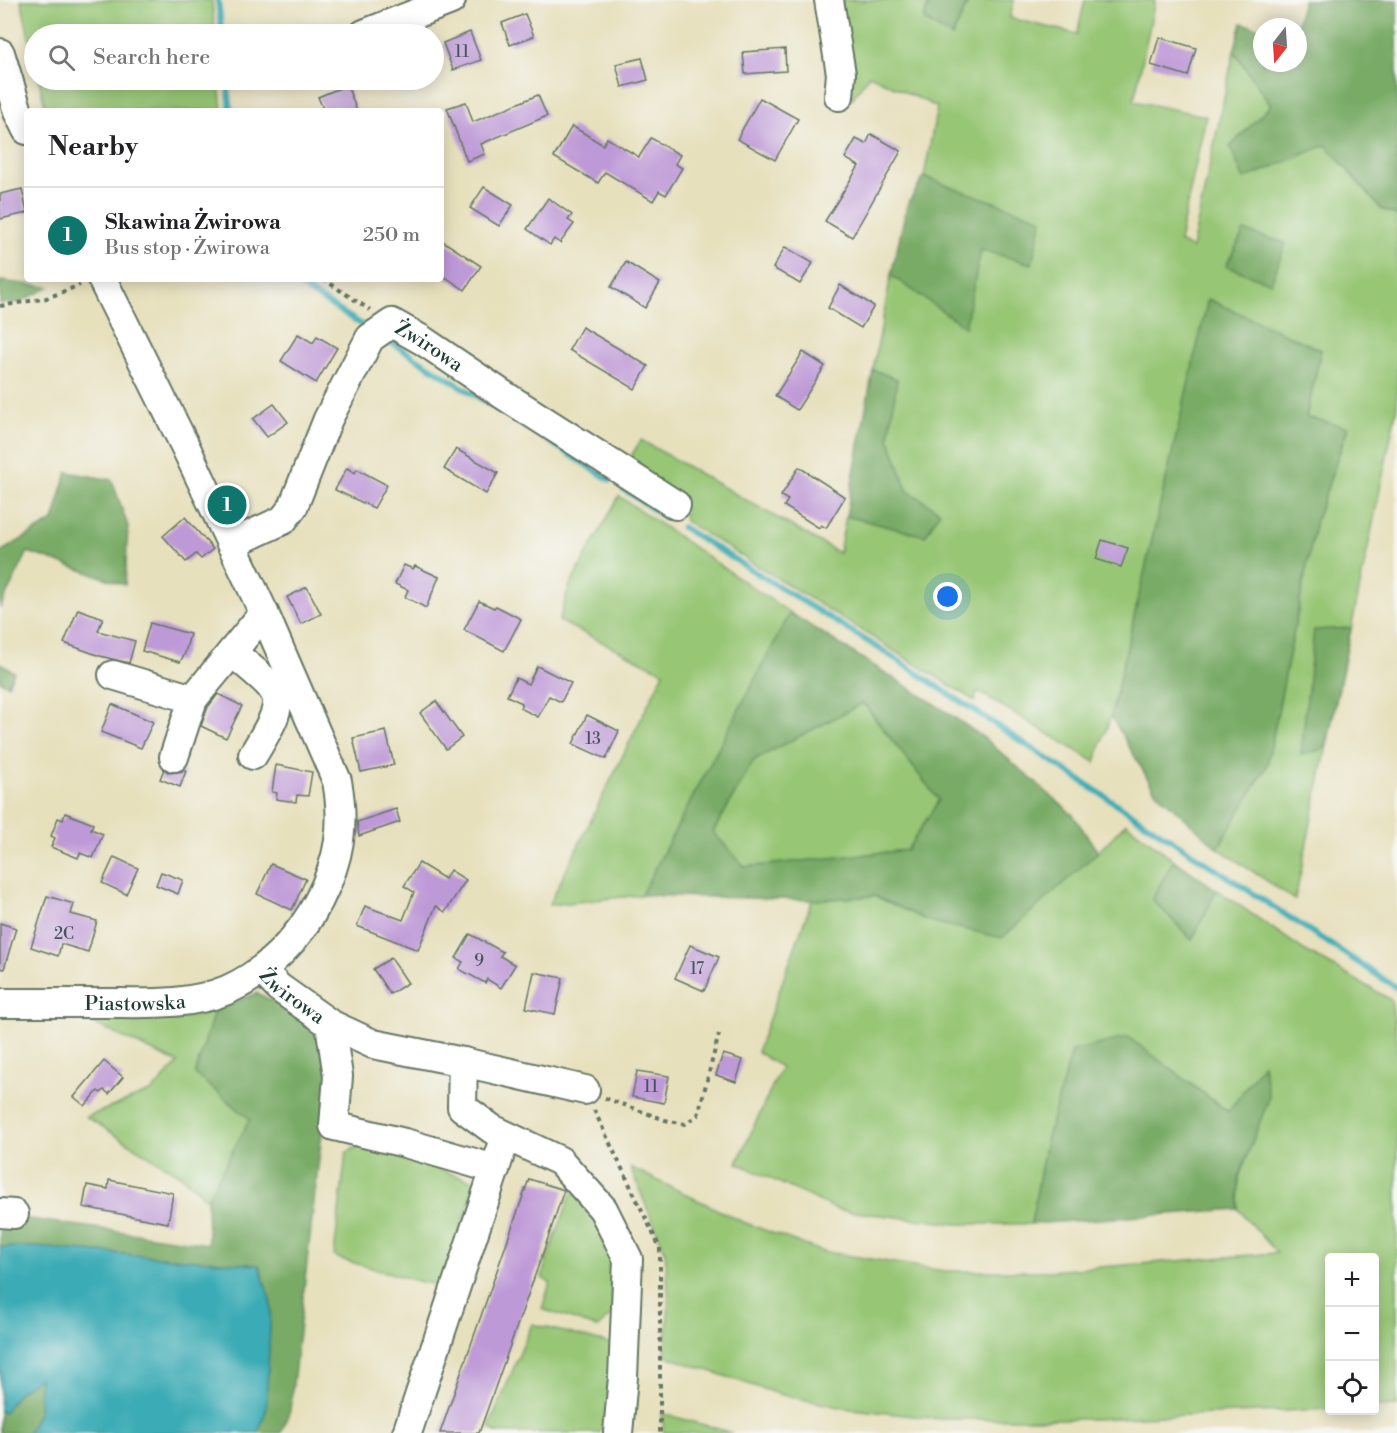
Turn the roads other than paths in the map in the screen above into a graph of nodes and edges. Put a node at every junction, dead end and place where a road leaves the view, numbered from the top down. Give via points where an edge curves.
1 (451, 0) edge
2 (829, 0) edge
3 (390, 24) edge
4 (0, 52) edge
5 (839, 96) dead end
6 (24, 123) edge
7 (96, 282) edge
8 (676, 505) dead end
9 (231, 544) junction
10 (264, 613) junction
11 (232, 652) junction
12 (113, 675) dead end
13 (193, 699) junction
14 (253, 755) dead end
15 (174, 757) dead end
16 (262, 970) junction
17 (0, 1003) edge
18 (330, 1024) junction
19 (463, 1062) junction
20 (585, 1090) road end
21 (506, 1136) junction
22 (495, 1169) junction
23 (408, 1433) edge
24 (618, 1433) edge

1 - 3 street
2 - 5 street via 841,74
4 - 6 street
7 - 9 street, Żwirowa via 186,448
8 - 9 street, Żwirowa via 392,323 370,338 328,419 293,507 283,520
9 - 10 street, Żwirowa
10 - 11 street
10 - 16 street, Żwirowa via 338,781 342,826 332,871 313,913
11 - 13 street
11 - 14 street via 278,697 275,717
12 - 13 street
13 - 15 street
16 - 17 street, Piastowska via 226,991 178,1001
16 - 18 street, Żwirowa via 278,987
18 - 19 street, Żwirowa via 373,1044
18 - 22 street via 338,1076 334,1126
19 - 20 street, Żwirowa
19 - 21 street via 462,1107
21 - 22 street
21 - 24 street via 560,1161 603,1209 628,1259
22 - 23 street

